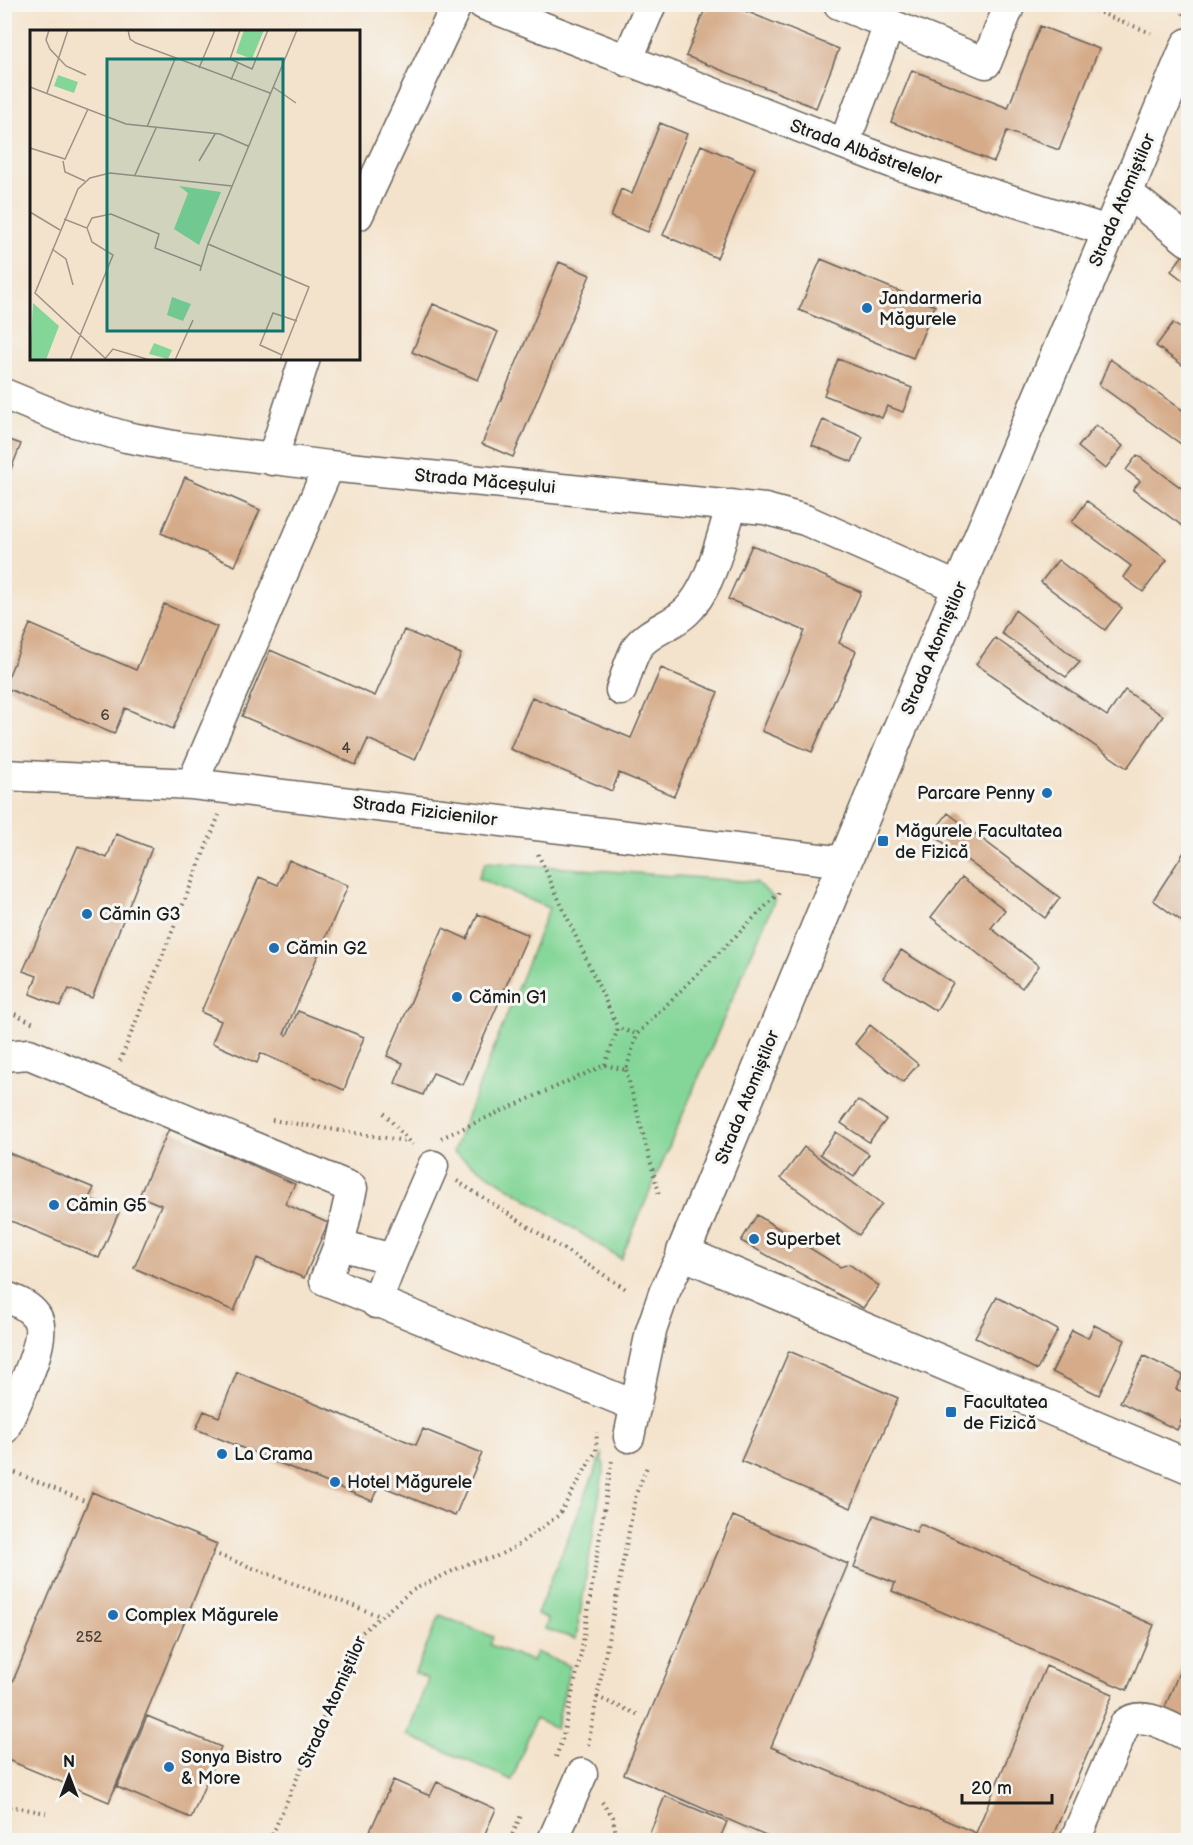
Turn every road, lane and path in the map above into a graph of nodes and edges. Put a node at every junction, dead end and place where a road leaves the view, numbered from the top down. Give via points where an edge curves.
1 (458, 4) edge
2 (483, 4) edge
3 (651, 4) edge
4 (839, 4) edge
5 (1010, 4) edge
6 (1078, 4) edge
7 (889, 25) junction
8 (1151, 33) dead end
9 (1188, 45) edge
10 (627, 61) junction
11 (844, 144) junction
12 (1125, 191) junction
13 (360, 211) edge
14 (1108, 231) junction
15 (1188, 242) edge
16 (304, 360) edge
17 (4, 394) edge
18 (272, 460) junction
19 (329, 466) junction
20 (732, 505) junction
21 (959, 588) junction
22 (621, 690) dead end
23 (4, 775) edge
24 (192, 784) junction
25 (230, 789) junction
26 (538, 855) dead end
27 (845, 862) junction
28 (782, 890) dead end
29 (618, 1028) junction
30 (637, 1034) junction
31 (4, 1056) edge
32 (604, 1065) junction
33 (626, 1070) junction
34 (109, 1087) junction
35 (384, 1113) dead end
36 (424, 1157) junction
37 (659, 1194) dead end
38 (339, 1245) junction
39 (683, 1253) junction
40 (393, 1259) junction
41 (626, 1289) dead end
42 (4, 1296) edge
43 (376, 1303) junction
44 (602, 1392) junction
45 (636, 1406) junction
46 (4, 1429) edge
47 (629, 1437) dead end
48 (1188, 1466) edge
49 (648, 1467) dead end
50 (4, 1468) edge
51 (87, 1502) dead end
52 (213, 1553) dead end
53 (380, 1616) junction
54 (597, 1697) junction
55 (639, 1715) dead end
56 (1188, 1736) edge
57 (582, 1774) joint
58 (4, 1805) edge
59 (46, 1813) dead end
60 (522, 1813) dead end
61 (270, 1840) edge
62 (510, 1840) edge
63 (553, 1840) edge
64 (1075, 1840) edge

1 - 13 street
2 - 10 street, Strada Albăstrelelor
3 - 10 street
4 - 7 street
5 - 7 street via 986,63
6 - 8 path
7 - 11 street
9 - 12 main road, Strada Atomiștilor
10 - 11 street, Strada Albăstrelelor
11 - 14 street, Strada Albăstrelelor via 958,186
12 - 14 main road, Strada Atomiștilor
12 - 15 street
14 - 21 main road, Strada Atomiștilor
16 - 18 street
17 - 18 street, Strada Măceșului via 65,419 126,437
18 - 19 street, Strada Măceșului
19 - 20 street, Strada Măceșului
19 - 24 street
20 - 21 street, Strada Măceșului via 805,520
20 - 22 street via 708,578 694,603 679,620 638,647
21 - 27 main road, Strada Atomiștilor
23 - 24 street, Strada Fizicienilor
24 - 25 street, Strada Fizicienilor
25 - 27 street, Strada Fizicienilor
25 - 34 path
26 - 29 path
27 - 39 main road, Strada Atomiștilor
28 - 30 path
29 - 30 path
29 - 32 path
30 - 33 path
31 - 34 street via 29,1054
32 - 33 path
32 - 36 path
33 - 37 path
34 - 38 street via 352,1188
35 - 36 path
36 - 40 street
36 - 41 path
38 - 40 street
38 - 43 street via 325,1281
39 - 45 street, Strada Atomiștilor via 651,1331
39 - 48 main road
40 - 43 street
42 - 46 street via 27,1306 41,1329
43 - 44 street
44 - 45 street
44 - 53 path, Strada Atomiștilor via 596,1451 559,1515 515,1547 467,1564 411,1591
45 - 47 street, Strada Atomiștilor
49 - 54 path via 636,1494
50 - 51 path
52 - 53 path
53 - 61 path, Strada Atomiștilor via 360,1634
54 - 55 path
54 - 57 path
56 - 64 street via 1145,1718 1131,1719 1125,1724
57 - 63 street
58 - 59 path
60 - 62 path

